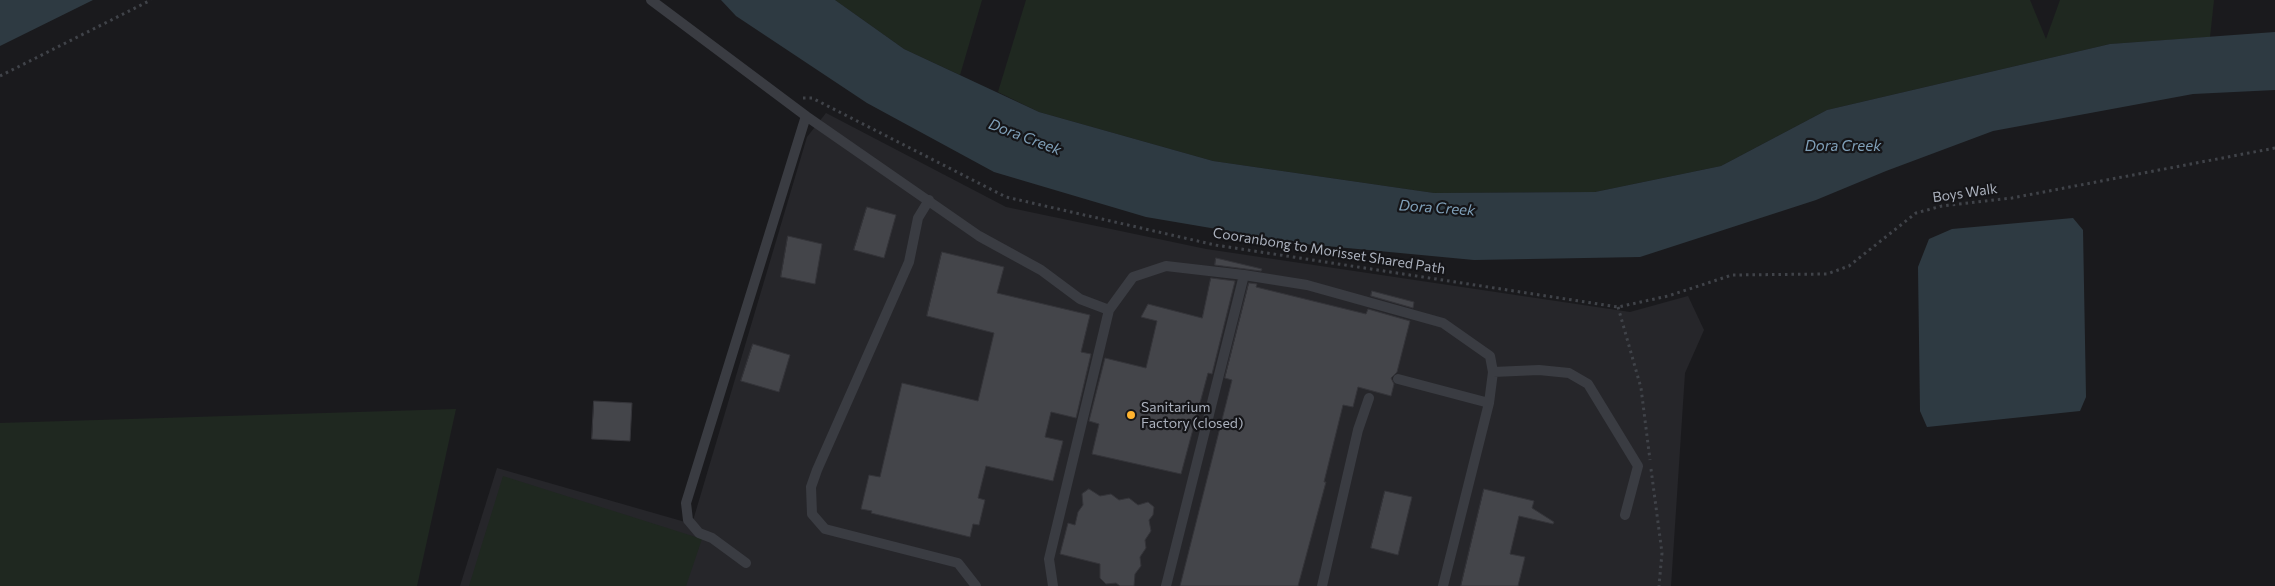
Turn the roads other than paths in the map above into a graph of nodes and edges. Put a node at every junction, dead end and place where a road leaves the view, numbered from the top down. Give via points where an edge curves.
1 (651, 0) edge
2 (806, 116) junction
3 (929, 200) junction
4 (1244, 275) junction
5 (1109, 310) junction
6 (1493, 372) junction
7 (1398, 379) dead end
8 (1369, 398) dead end
9 (1489, 403) junction
10 (1624, 515) dead end
11 (746, 563) dead end
12 (976, 586) edge
13 (1053, 586) edge
14 (1166, 586) edge
15 (1322, 586) edge
16 (1443, 586) edge

1 - 2 lane
2 - 3 lane
2 - 11 lane via 686,503 688,520 699,532
3 - 5 lane via 979,236 1041,270 1080,299
3 - 12 lane via 918,218 908,262 817,470 811,487 812,514 826,529 958,563
4 - 5 lane via 1166,266 1132,277
4 - 6 lane via 1307,285 1443,323 1490,356
4 - 14 lane
5 - 13 lane via 1049,559
6 - 9 lane
6 - 10 lane via 1539,370 1569,373 1588,384 1638,466
7 - 9 lane
8 - 15 lane via 1358,430
9 - 16 lane

